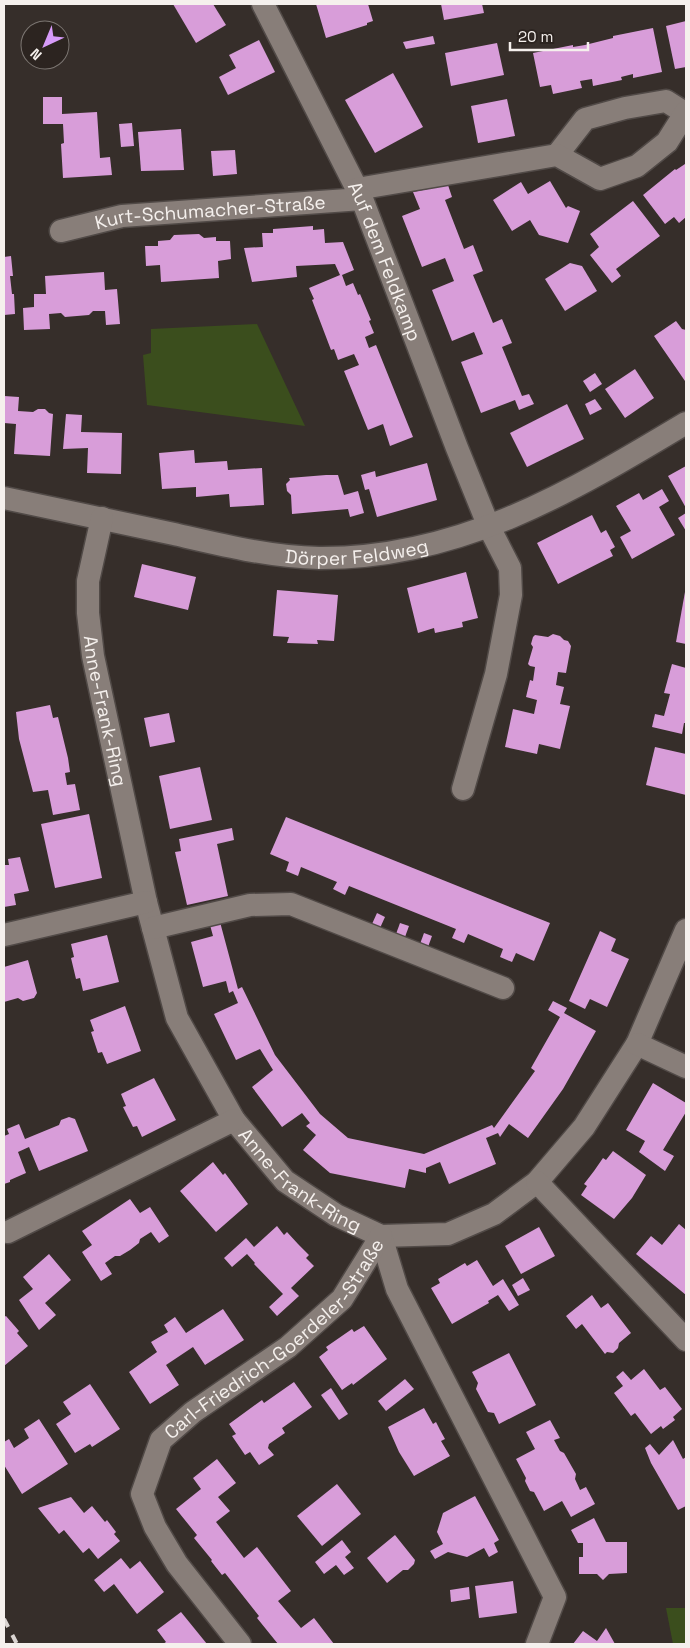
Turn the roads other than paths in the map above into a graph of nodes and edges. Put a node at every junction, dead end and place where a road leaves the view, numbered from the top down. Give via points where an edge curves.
1 (263, 4) edge
2 (686, 113) edge
3 (557, 155) junction
4 (360, 194) junction
5 (61, 231) dead end
6 (686, 423) edge
7 (4, 498) edge
8 (102, 518) junction
9 (489, 527) junction
10 (463, 789) dead end
11 (146, 902) junction
12 (153, 928) junction
13 (686, 930) edge
14 (4, 935) edge
15 (503, 988) dead end
16 (637, 1044) junction
17 (686, 1067) edge
18 (234, 1120) junction
19 (537, 1182) junction
20 (8, 1232) dead end
21 (381, 1236) junction
22 (686, 1340) edge
23 (240, 1644) edge
24 (537, 1644) edge

1 - 4 street, Auf dem Feldkamp
2 - 3 street via 666,101 585,119
2 - 3 street via 668,142 636,166 600,178
3 - 4 street, Kurt-Schumacher-Straße
4 - 5 street, Kurt-Schumacher-Straße via 122,216
4 - 9 street, Auf dem Feldkamp
6 - 9 street, Dörper Feldweg via 608,470
7 - 8 street, Dörper Feldweg
8 - 9 street, Dörper Feldweg via 254,552 318,558 377,555 438,544
8 - 11 street, Anne-Frank-Ring via 88,581 88,613 93,656
9 - 10 street, Auf dem Feldkamp via 510,568 512,595 496,674
11 - 12 street, Anne-Frank-Ring
11 - 14 street
12 - 15 street via 250,905 291,904
12 - 18 street, Anne-Frank-Ring via 177,1018
13 - 16 street, Anne-Frank-Ring
16 - 17 street
16 - 19 street, Anne-Frank-Ring via 584,1127
18 - 20 street, Anne-Frank-Ring
18 - 21 street, Anne-Frank-Ring via 285,1181 336,1215
19 - 21 street, Anne-Frank-Ring via 494,1214 448,1234
19 - 22 street
21 - 23 street, Carl-Friedrich-Goerdeler-Straße via 342,1299 288,1347 193,1412 161,1440 142,1494 155,1528 177,1564
21 - 24 street, Carl-Friedrich-Goerdeler-Straße via 397,1289 555,1598

